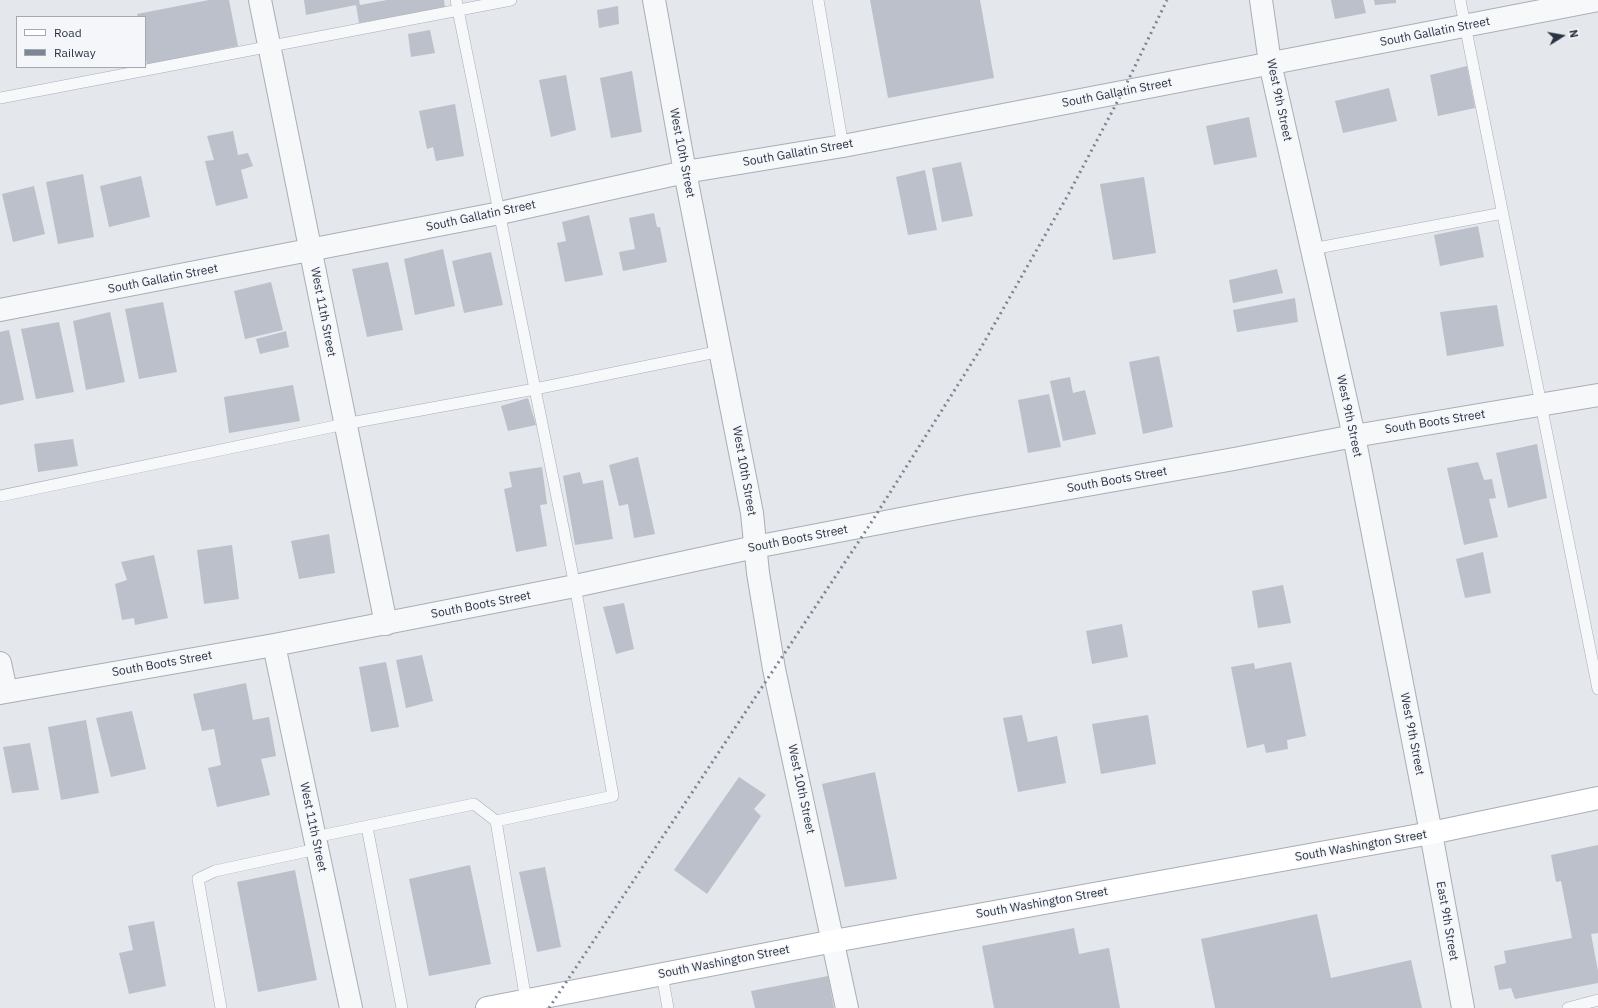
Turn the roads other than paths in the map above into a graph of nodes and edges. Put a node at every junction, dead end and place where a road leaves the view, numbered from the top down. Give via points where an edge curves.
1 (260, 0) edge
2 (512, 0) edge
3 (654, 0) edge
4 (818, 0) edge
5 (1261, 0) edge
6 (1460, 0) edge
7 (1598, 0) edge
8 (457, 5) edge
9 (1465, 26) junction
10 (270, 48) junction
11 (1270, 63) junction
12 (0, 98) edge
13 (843, 146) junction
14 (685, 172) junction
15 (500, 213) junction
16 (1503, 213) junction
17 (1312, 249) junction
18 (310, 250) junction
19 (0, 310) edge
20 (721, 351) junction
21 (535, 389) junction
22 (1598, 395) edge
23 (1542, 405) junction
24 (345, 424) junction
25 (1354, 436) junction
26 (0, 496) edge
27 (755, 546) junction
28 (575, 586) junction
29 (386, 624) junction
30 (274, 645) junction
31 (0, 663) edge
32 (1598, 689) edge
33 (3, 692) edge
34 (1598, 798) edge
35 (496, 821) junction
36 (367, 826) junction
37 (1431, 833) junction
38 (316, 843) junction
39 (834, 941) junction
40 (662, 974) junction
41 (1598, 1000) edge
42 (526, 1001) junction
43 (220, 1008) edge
44 (351, 1008) edge
45 (402, 1008) edge
46 (487, 1008) edge
47 (668, 1008) edge
48 (847, 1008) edge
49 (1463, 1008) edge
50 (1568, 1008) edge

1 - 10 street, West 11th Street
2 - 8 lane
3 - 14 street, West 10th Street
4 - 13 lane
5 - 11 street, West 9th Street
6 - 9 lane
7 - 9 street, South Gallatin Street
8 - 10 lane
8 - 15 lane
9 - 11 street, South Gallatin Street
9 - 16 lane
10 - 12 lane
10 - 18 street, West 11th Street
11 - 13 street, South Gallatin Street
11 - 17 street, West 9th Street
13 - 14 street, South Gallatin Street
14 - 15 street, South Gallatin Street
14 - 20 street, West 10th Street
15 - 18 street, South Gallatin Street
15 - 21 lane
16 - 17 lane
16 - 23 lane
17 - 25 street, West 9th Street
18 - 19 street, South Gallatin Street
18 - 24 street, West 11th Street
20 - 21 lane
20 - 27 street, West 10th Street via 752,514
21 - 24 lane
21 - 28 lane
22 - 23 street, South Boots Street
23 - 25 street, South Boots Street
23 - 32 lane
24 - 26 lane
24 - 29 street, West 11th Street
25 - 27 street, South Boots Street
25 - 37 street, West 9th Street
27 - 28 street, South Boots Street
27 - 39 street, West 10th Street via 774,669
28 - 29 street, South Boots Street
28 - 35 lane via 613,796
29 - 30 street, South Boots Street
30 - 33 street, South Boots Street
30 - 38 street, West 11th Street
31 - 33 street
34 - 37 main road, South Washington Street
35 - 36 lane via 474,804
35 - 42 lane
36 - 38 lane
36 - 45 lane
37 - 39 main road, South Washington Street
37 - 49 street, East 9th Street
38 - 43 lane via 215,871 198,879
38 - 44 street, West 11th Street
39 - 40 main road, South Washington Street
39 - 48 street, West 10th Street
40 - 42 main road, South Washington Street
40 - 47 lane
41 - 50 lane
42 - 46 main road, South Washington Street

